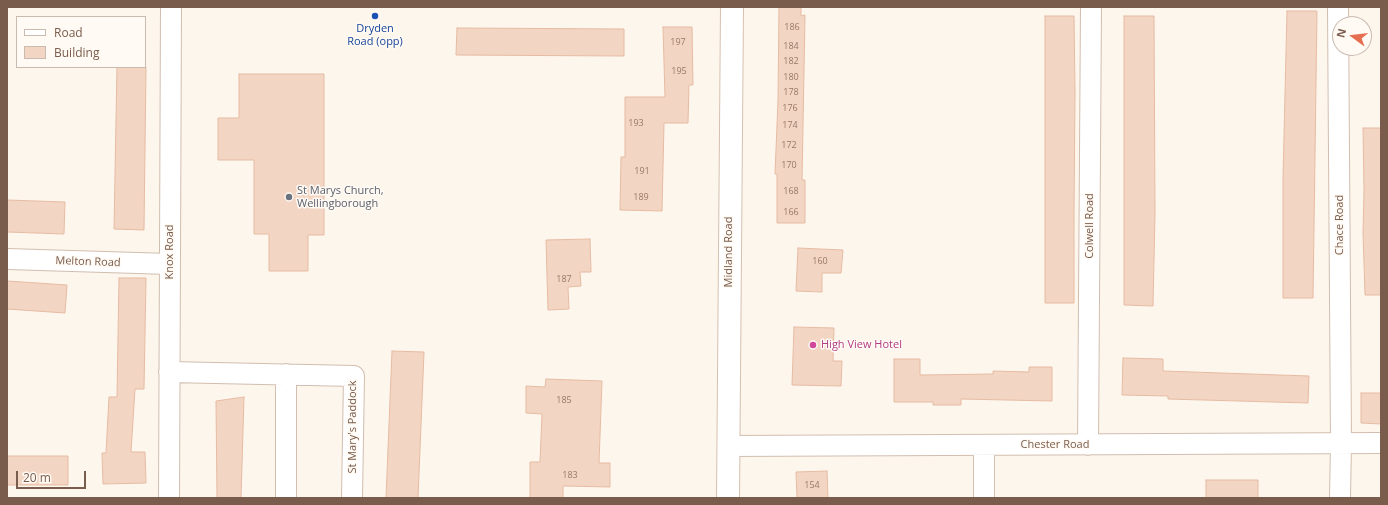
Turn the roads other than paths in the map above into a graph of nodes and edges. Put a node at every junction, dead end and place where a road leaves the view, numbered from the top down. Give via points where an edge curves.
1 (171, 7) edge
2 (732, 7) edge
3 (1091, 7) edge
4 (1338, 7) edge
5 (7, 259) edge
6 (170, 264) junction
7 (169, 372) junction
8 (286, 374) junction
9 (1341, 443) junction
10 (1381, 443) edge
11 (1088, 444) junction
12 (984, 445) junction
13 (728, 446) junction
14 (169, 498) edge
15 (286, 498) edge
16 (352, 498) edge
17 (728, 498) edge
18 (984, 498) edge
19 (1340, 498) edge

1 - 6 street, Knox Road
2 - 13 main road, Midland Road
3 - 11 street, Colwell Road
4 - 9 street, Chace Road
5 - 6 street, Melton Road
6 - 7 street, Knox Road
7 - 8 street, St Mary's Paddock
7 - 14 street, Knox Road
8 - 15 street
8 - 16 street, St Mary's Paddock via 354,376
9 - 10 street, Chester Road
9 - 11 street, Chester Road
9 - 19 street, Chace Road
11 - 12 street, Chester Road
12 - 13 street, Chester Road
12 - 18 street
13 - 17 main road, Midland Road

